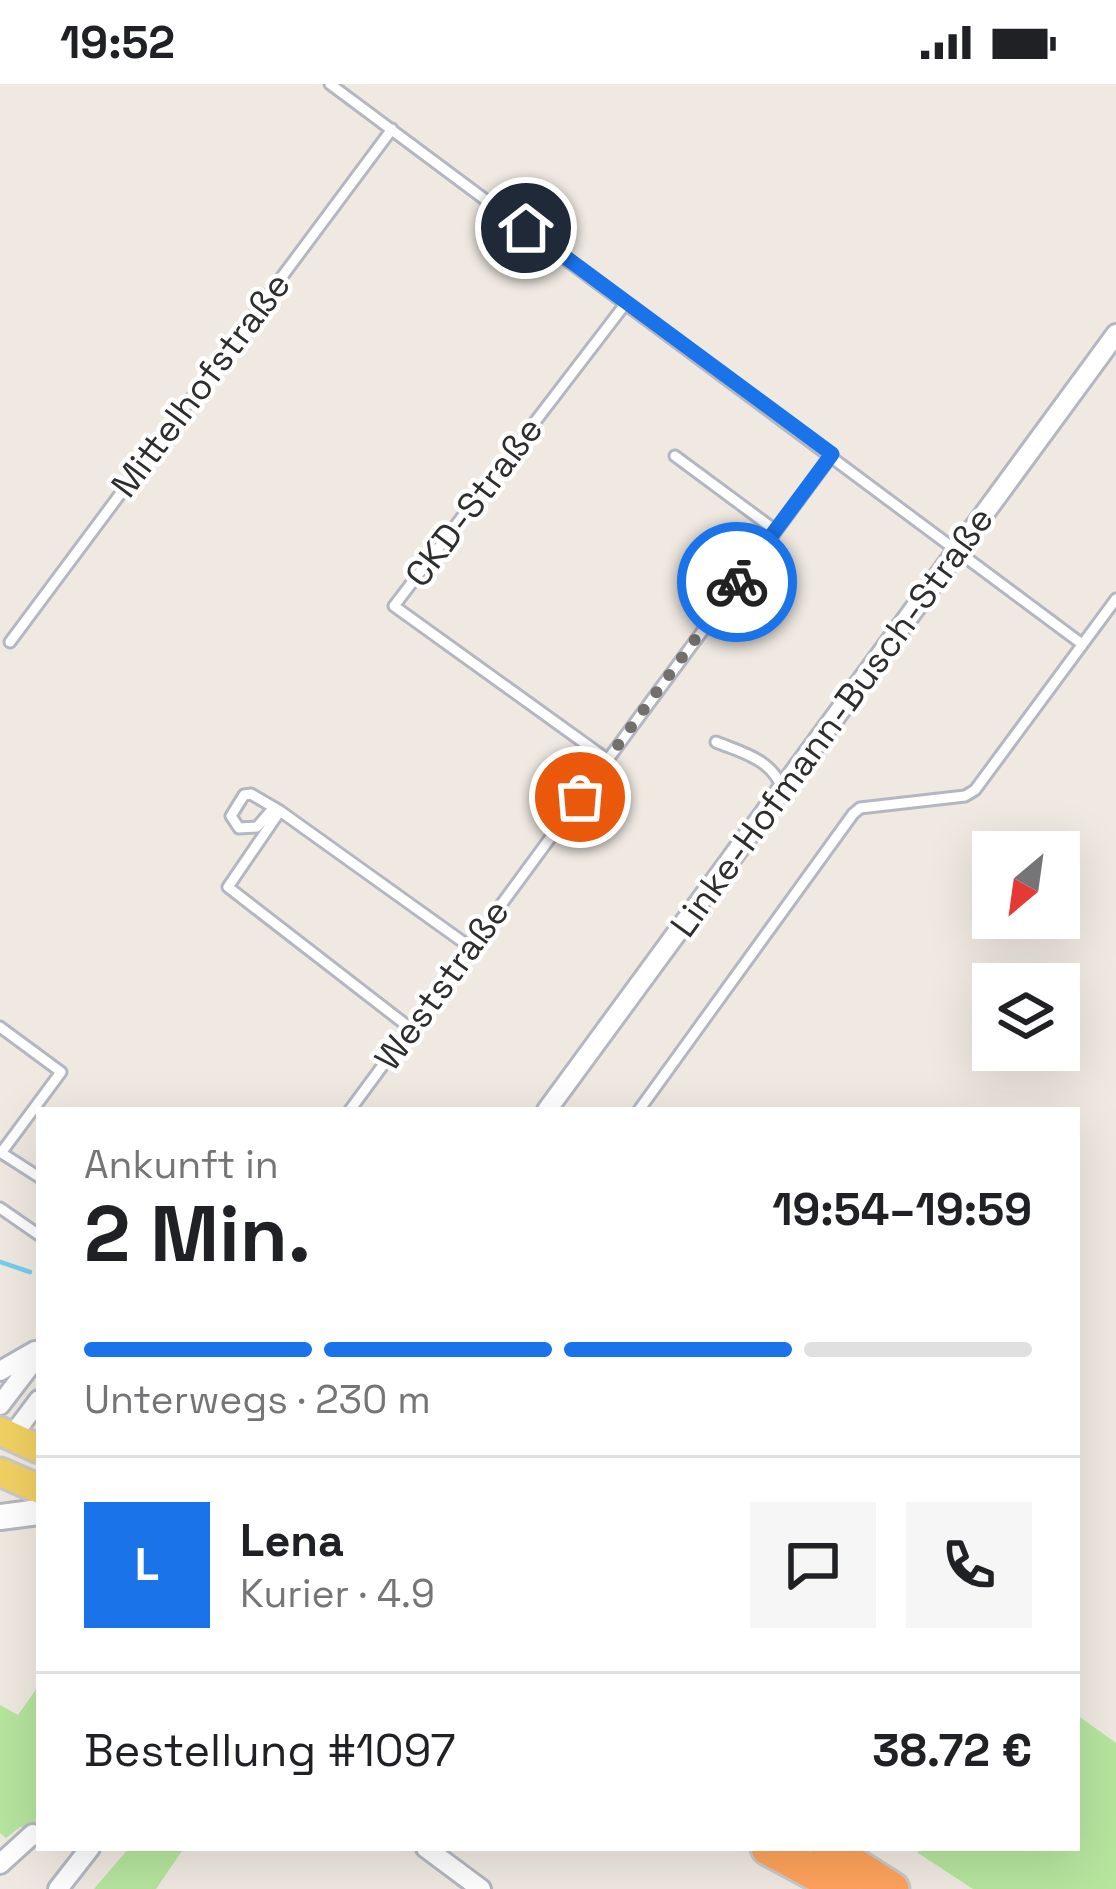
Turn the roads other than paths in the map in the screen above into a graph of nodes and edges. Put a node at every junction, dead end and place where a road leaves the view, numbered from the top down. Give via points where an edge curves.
1 (330, 84) edge
2 (392, 129) junction
3 (626, 303) junction
4 (1116, 334) edge
5 (832, 454) junction
6 (675, 456) dead end
7 (775, 530) junction
8 (957, 552) junction
9 (1116, 598) edge
10 (10, 642) dead end
11 (1082, 644) junction
12 (716, 742) dead end
13 (608, 760) junction
14 (783, 790) junction
15 (280, 811) junction
16 (470, 947) junction
17 (0, 1027) edge
18 (410, 1028) junction
19 (352, 1107) edge
20 (549, 1107) edge
21 (641, 1107) edge
22 (1, 1153) edge
23 (36, 1175) edge
24 (0, 1208) edge
25 (36, 1233) edge
26 (36, 1353) edge
27 (36, 1355) edge
28 (0, 1371) edge
29 (36, 1403) edge
30 (0, 1405) edge
31 (4, 1439) edge
32 (36, 1448) edge
33 (0, 1472) edge
34 (36, 1488) edge
35 (36, 1512) edge
36 (0, 1517) edge
37 (36, 1835) edge
38 (88, 1851) edge
39 (430, 1851) edge
40 (773, 1851) edge
41 (832, 1851) edge
42 (0, 1864) edge
43 (58, 1889) edge
44 (482, 1889) edge
45 (844, 1889) edge
46 (892, 1889) edge

1 - 2 lane
2 - 3 lane
2 - 10 lane, Mittelhofstraße
3 - 5 lane
3 - 13 lane, CKD-Straße via 394,606
4 - 8 street, Linke-Hofmann-Busch-Straße
5 - 7 lane, Weststraße
5 - 8 lane
6 - 7 lane
7 - 13 lane, Weststraße
8 - 11 lane
8 - 14 street, Linke-Hofmann-Busch-Straße
9 - 11 lane
11 - 21 lane via 975,790 853,814
12 - 14 lane via 759,759
13 - 16 lane, Weststraße
14 - 20 street, Linke-Hofmann-Busch-Straße
15 - 15 lane via 251,794 231,815 250,829
15 - 16 lane
15 - 18 lane via 228,886
16 - 18 lane, Weststraße
17 - 22 lane via 61,1072
18 - 19 lane, Weststraße
22 - 23 lane
24 - 25 lane
26 - 28 street
27 - 30 street
29 - 31 street
31 - 32 main road
33 - 34 main road
35 - 36 street
37 - 42 street
38 - 43 street
39 - 44 street
40 - 45 highway
41 - 46 highway

